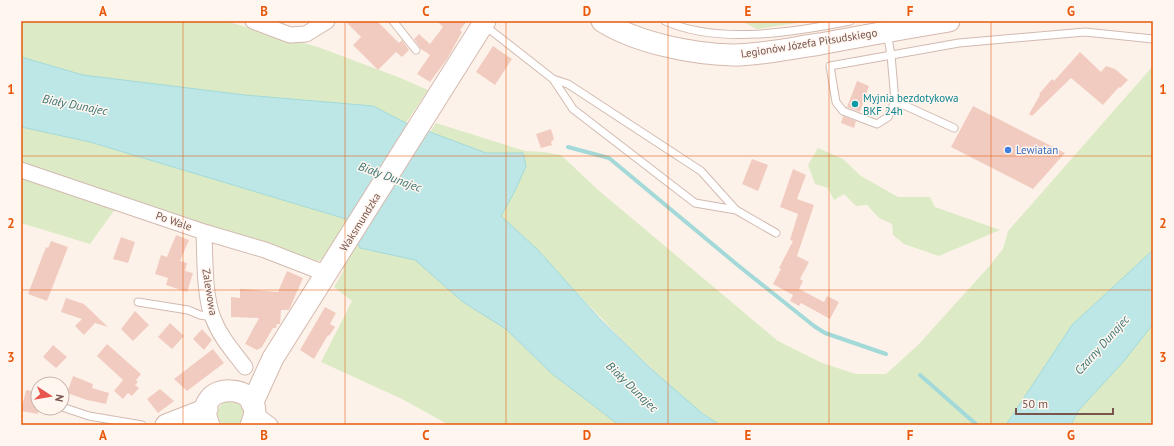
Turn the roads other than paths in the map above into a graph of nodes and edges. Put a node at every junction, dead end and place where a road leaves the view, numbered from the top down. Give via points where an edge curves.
1 (253, 21) edge
2 (327, 21) edge
3 (393, 21) edge
4 (602, 21) edge
5 (666, 21) edge
6 (850, 21) edge
7 (949, 21) edge
8 (485, 22) edge
9 (886, 26) edge
10 (1153, 39) edge
11 (416, 50) dead end
12 (891, 55) junction
13 (553, 78) junction
14 (894, 101) junction
15 (954, 128) dead end
16 (21, 170) edge
17 (736, 210) junction
18 (204, 232) junction
19 (776, 233) dead end
20 (332, 276) junction
21 (138, 302) dead end
22 (212, 317) junction
23 (273, 358) junction
24 (245, 367) dead end
25 (236, 390) junction
26 (70, 410) edge
27 (208, 417) edge
28 (257, 417) edge
29 (142, 425) edge
30 (166, 425) edge

1 - 2 street via 290,35 306,34
3 - 11 lane
4 - 9 street, Legionów Józefa Piłsudskiego via 633,36 665,45 698,52 733,55 787,49
5 - 6 lane via 676,26 724,34 752,35
7 - 9 street, Legionów Józefa Piłsudskiego
8 - 13 lane
8 - 20 street, Waksmundzka via 342,250
9 - 12 lane
10 - 12 lane via 1085,32 959,43
12 - 14 lane
12 - 14 lane via 830,66 836,102 843,111 877,124 888,118
13 - 17 lane via 568,84 701,171
13 - 17 lane via 573,109 695,203
14 - 15 lane
16 - 18 street, Po Wale
17 - 19 lane
18 - 20 street, Po Wale via 265,250
18 - 22 street, Zalewowa via 206,284
20 - 23 street, Waksmundzka
21 - 22 lane via 188,310
22 - 24 street, Zalewowa via 222,337
23 - 25 street, Waksmundzka
23 - 28 street, Waksmundzka
25 - 27 street via 218,393 211,400
25 - 28 street via 245,395
26 - 29 lane via 89,416
27 - 30 street

